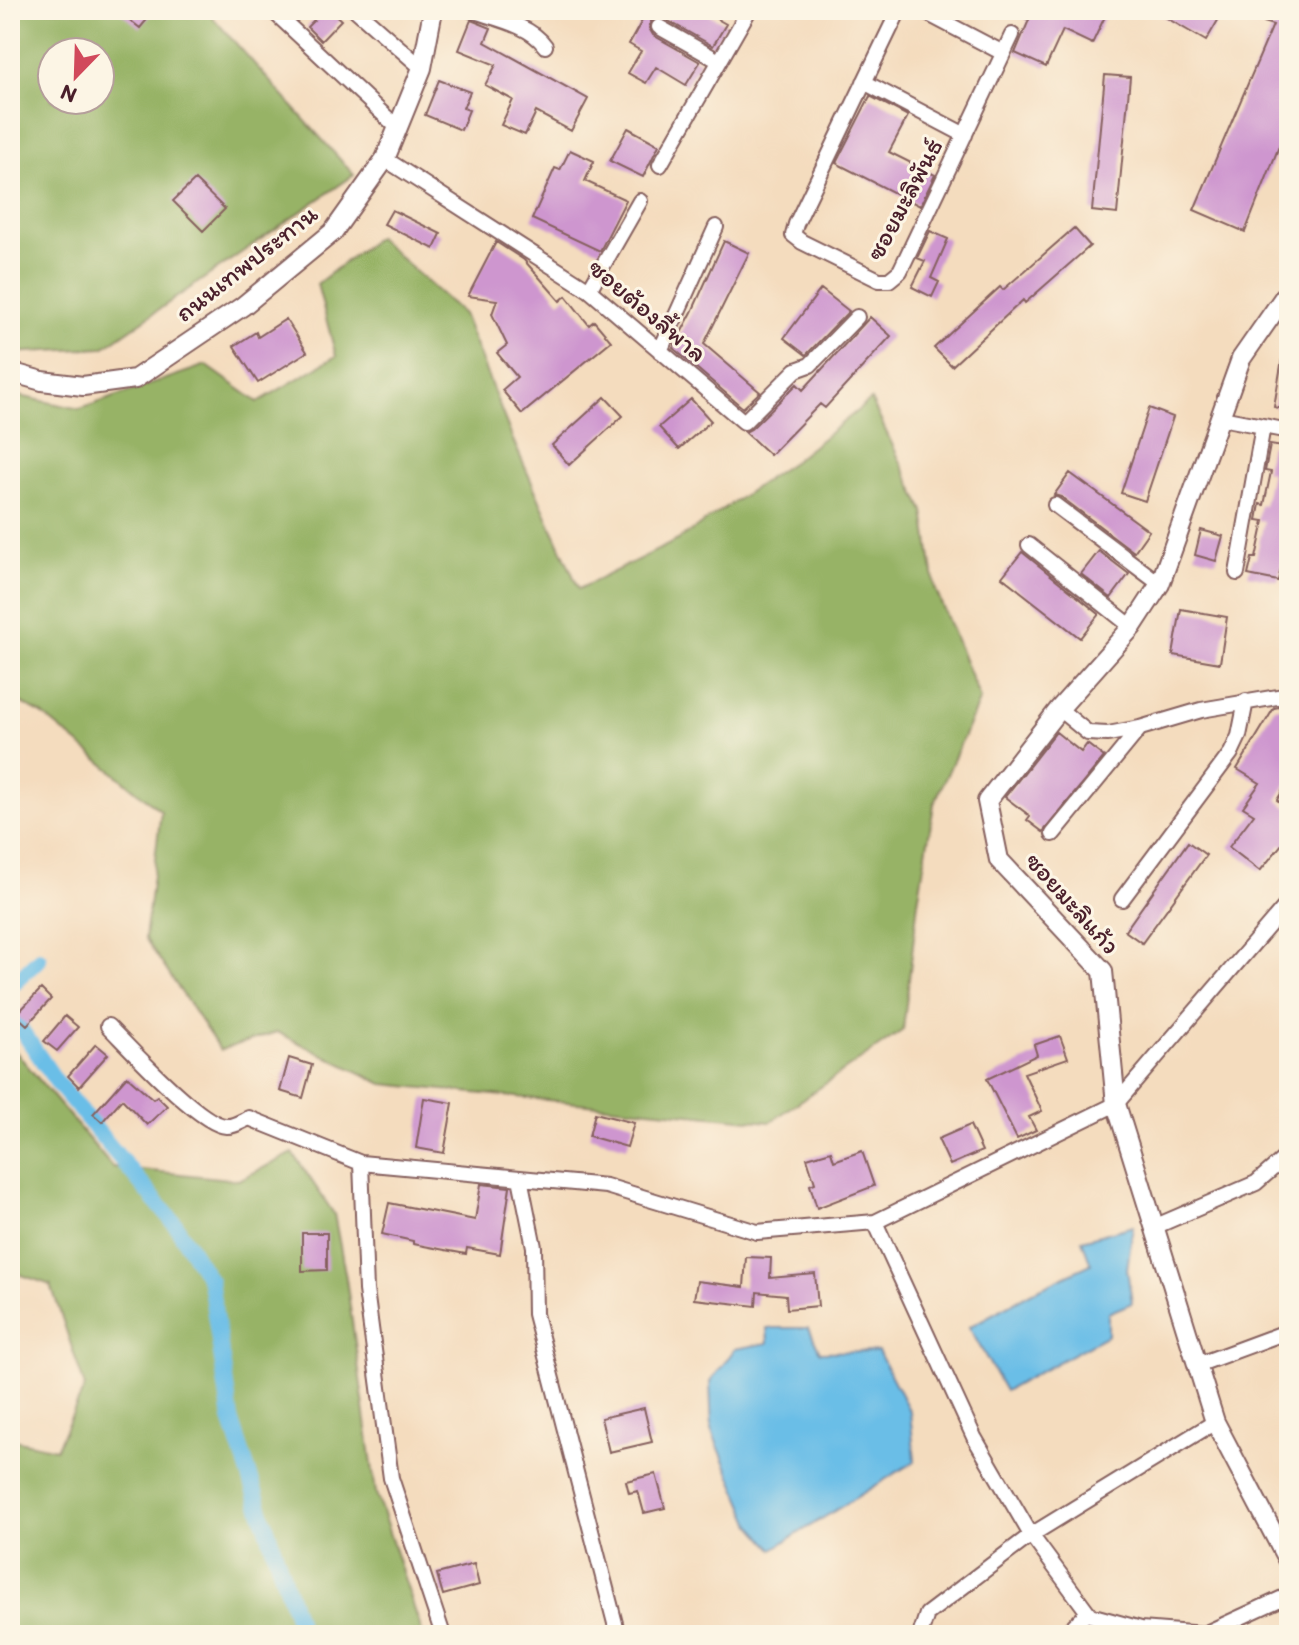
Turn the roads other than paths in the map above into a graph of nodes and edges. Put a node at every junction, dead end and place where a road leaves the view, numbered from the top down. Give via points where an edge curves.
1 (272, 10) edge
2 (356, 10) edge
3 (433, 10) edge
4 (471, 10) edge
5 (749, 10) edge
6 (899, 10) edge
7 (921, 10) edge
8 (659, 27) dead end
9 (1012, 35) dead end
10 (545, 46) dead end
11 (1003, 53) junction
12 (719, 61) junction
13 (422, 68) junction
14 (864, 82) junction
15 (398, 128) junction
16 (965, 135) junction
17 (385, 159) junction
18 (660, 165) dead end
19 (640, 201) dead end
20 (716, 227) dead end
21 (589, 290) junction
22 (1289, 290) edge
23 (857, 317) dead end
24 (660, 351) junction
25 (10, 372) edge
26 (1221, 418) junction
27 (1263, 426) junction
28 (1289, 431) edge
29 (1055, 505) dead end
30 (1029, 545) dead end
31 (1237, 573) dead end
32 (1160, 584) junction
33 (1132, 627) junction
34 (1289, 695) edge
35 (1246, 701) junction
36 (1059, 709) junction
37 (1140, 728) junction
38 (1053, 834) dead end
39 (1122, 899) dead end
40 (1289, 902) edge
41 (108, 1026) dead end
42 (1116, 1104) junction
43 (1289, 1154) edge
44 (361, 1163) junction
45 (520, 1178) junction
46 (875, 1222) junction
47 (1154, 1227) junction
48 (1289, 1331) edge
49 (1197, 1365) junction
50 (1215, 1422) junction
51 (1031, 1535) junction
52 (1289, 1563) edge
53 (1289, 1595) edge
54 (1088, 1612) junction
55 (443, 1635) edge
56 (618, 1635) edge
57 (920, 1635) edge
58 (1064, 1635) edge

1 - 15 street
2 - 13 street
3 - 13 street, ถนนเทพประทาน
4 - 10 street via 527,31
5 - 12 street
6 - 14 street, ซอยมะลิพันธ์
7 - 11 street
8 - 12 street
9 - 11 street, ซอยมะลิพันธ์
11 - 16 street, ซอยมะลิพันธ์
12 - 18 street
13 - 15 street, ถนนเทพประทาน
14 - 16 street
14 - 16 street, ซอยมะลิพันธ์ via 796,224 793,235 802,242 879,280 889,280 900,271
15 - 17 street, ถนนเทพประทาน
17 - 21 street, ซอยต้องลี้พาล
17 - 25 street, ถนนเทพประทาน via 333,232 243,306 135,379 83,386
19 - 21 street
20 - 24 street
21 - 24 street, ซอยต้องลี้พาล
22 - 26 street, ซอยมะลิแก้ว via 1241,359
23 - 24 street, ซอยต้องลี้พาล via 744,422
26 - 27 street
26 - 32 street, ซอยมะลิแก้ว
27 - 28 street
27 - 31 street
29 - 32 street
30 - 33 street
32 - 33 street, ซอยมะลิแก้ว
33 - 36 street, ซอยมะลิแก้ว
34 - 35 street
35 - 37 street
35 - 39 street via 1231,753
36 - 37 street via 1088,733
36 - 42 street, ซอยมะลิแก้ว via 987,801 999,860 1103,971
37 - 38 street
40 - 42 street
41 - 44 street via 210,1121 227,1127 249,1118
42 - 46 street
42 - 47 street, ซอยมะลิแก้ว
43 - 47 street via 1256,1183
44 - 45 street
44 - 55 street via 366,1290 391,1478
45 - 46 street via 606,1186 757,1232
45 - 56 street via 534,1247 535,1314
46 - 51 street via 974,1437
47 - 49 street, ซอยมะลิแก้ว
48 - 49 street
49 - 50 street, ซอยมะลิแก้ว
50 - 51 street
50 - 52 street, ซอยมะลิแก้ว
51 - 54 street
51 - 57 street via 927,1614
53 - 54 street via 1204,1634 1141,1629
54 - 58 street

